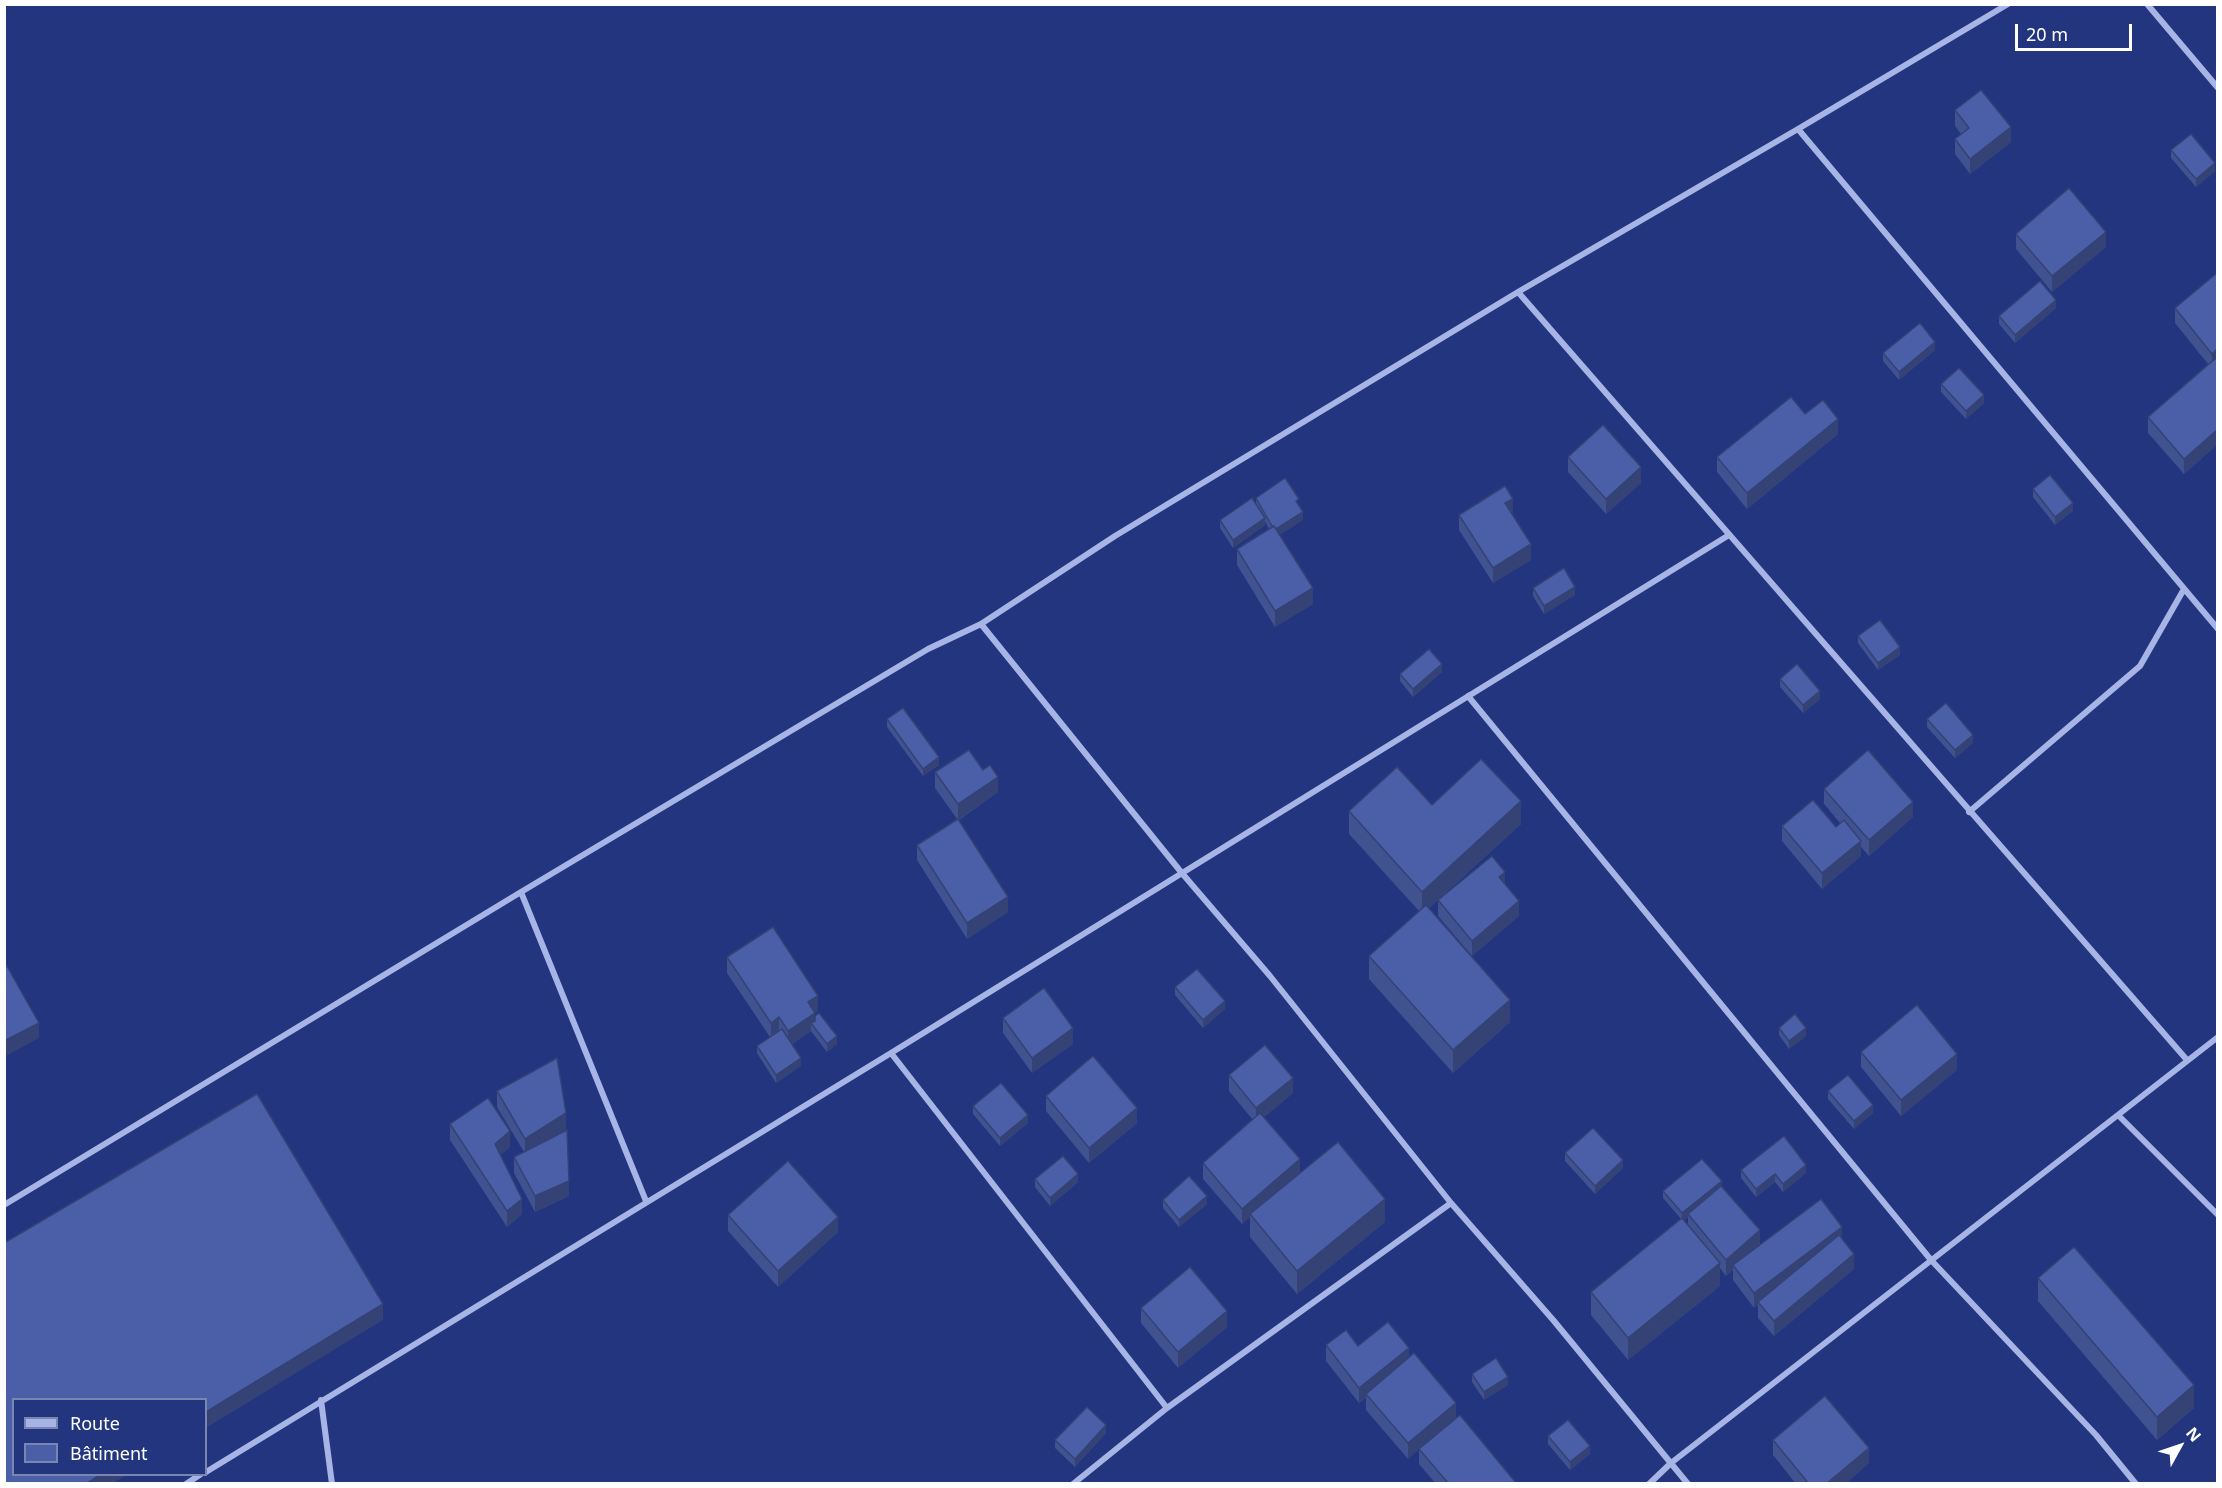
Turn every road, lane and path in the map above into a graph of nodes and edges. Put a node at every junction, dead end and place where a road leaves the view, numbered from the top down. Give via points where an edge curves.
1 (2008, 4) edge
2 (2147, 4) edge
3 (2217, 88) edge
4 (1798, 129) junction
5 (1518, 292) junction
6 (1729, 535) junction
7 (2184, 589) junction
8 (981, 624) junction
9 (2217, 629) edge
10 (1468, 696) junction
11 (1969, 812) junction
12 (1181, 872) junction
13 (521, 892) junction
14 (2217, 1037) edge
15 (891, 1053) junction
16 (2187, 1060) junction
17 (2118, 1115) junction
18 (646, 1201) junction
19 (1451, 1203) junction
20 (4, 1205) edge
21 (2217, 1215) edge
22 (1931, 1260) junction
23 (321, 1400) junction
24 (1167, 1408) junction
25 (1671, 1463) junction
26 (207, 1471) edge
27 (332, 1484) edge
28 (1073, 1484) edge
29 (1649, 1484) edge
30 (1688, 1484) edge
31 (2136, 1484) edge

1 - 4 street
2 - 3 street
4 - 5 street
4 - 7 street
5 - 6 street
5 - 8 street via 1115,536
6 - 10 street
6 - 11 street
7 - 9 street
7 - 11 street via 2140,666
8 - 12 street
8 - 13 street via 928,649
10 - 12 street
10 - 22 street
11 - 16 street
12 - 15 street
12 - 19 street via 1270,976
13 - 18 street
13 - 20 street
14 - 16 street
15 - 18 street
15 - 24 street
16 - 17 street
17 - 21 street
17 - 22 street
18 - 23 street
19 - 24 street
19 - 25 street
22 - 25 street
22 - 31 street
23 - 26 street
23 - 27 street
24 - 28 street
25 - 29 street
25 - 30 street

